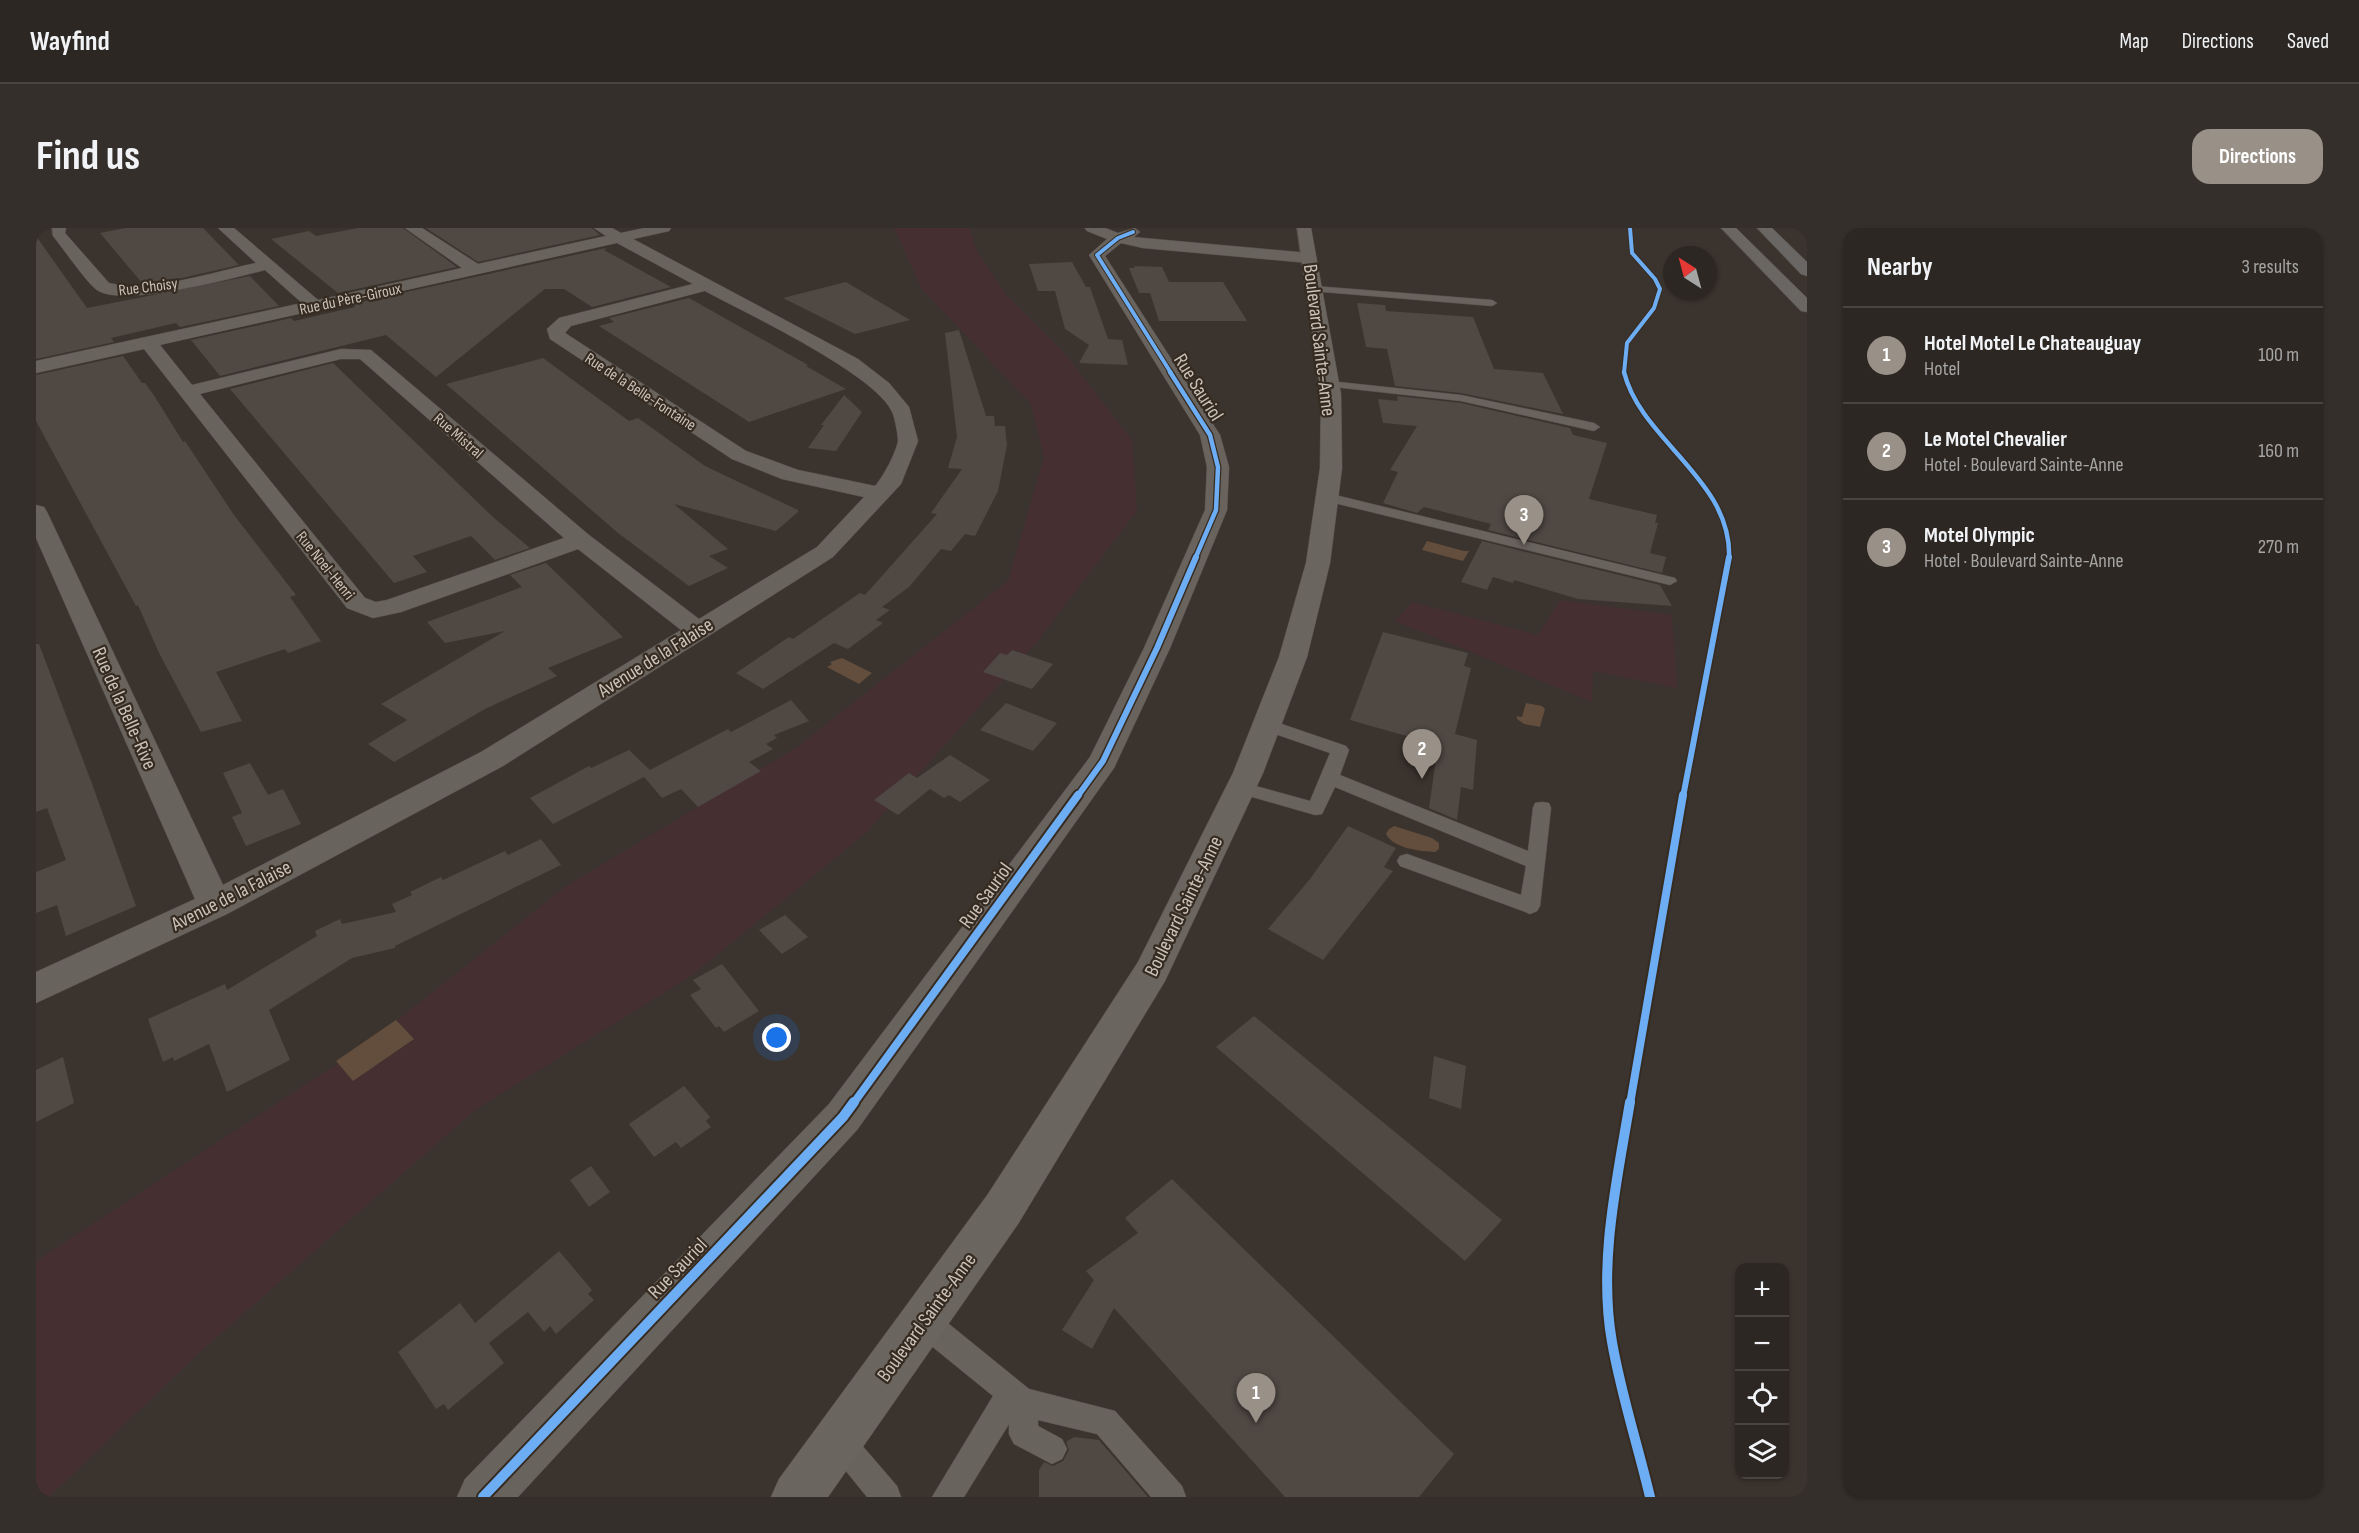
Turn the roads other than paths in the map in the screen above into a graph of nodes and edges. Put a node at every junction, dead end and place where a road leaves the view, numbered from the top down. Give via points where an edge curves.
1 (59, 228) edge
2 (225, 228) edge
3 (412, 228) edge
4 (664, 228) edge
5 (1728, 228) edge
6 (1764, 228) edge
7 (1116, 231) edge
8 (612, 234) edge
9 (1309, 256) edge
10 (268, 265) junction
11 (477, 271) junction
12 (1807, 271) edge
13 (1360, 279) dead end
14 (705, 286) junction
15 (1362, 293) junction
16 (1492, 303) dead end
17 (315, 306) junction
18 (1807, 307) edge
19 (148, 342) junction
20 (36, 367) edge
21 (1329, 384) junction
22 (186, 392) junction
23 (1594, 427) dead end
24 (879, 493) junction
25 (1327, 497) junction
26 (36, 512) edge
27 (581, 540) junction
28 (1670, 581) dead end
29 (697, 630) junction
30 (1267, 725) junction
31 (1330, 778) junction
32 (1241, 788) junction
33 (1542, 808) dead end
34 (1407, 861) dead end
35 (1536, 862) junction
36 (215, 905) junction
37 (36, 988) edge
38 (923, 1321) junction
39 (1016, 1398) junction
40 (838, 1439) junction
41 (1052, 1449) dead end
42 (483, 1497) edge
43 (797, 1497) edge
44 (886, 1497) edge
45 (947, 1497) edge
46 (1171, 1497) edge

1 - 10 street, Rue Choisy via 58,233 103,287 111,291 148,289
2 - 10 street
3 - 11 street
4 - 8 street, Rue du Père-Giroux
5 - 18 highway
6 - 12 highway
7 - 9 street via 1207,250
7 - 42 street, Rue Sauriol via 1097,255 1210,435 1218,467 1216,510 1102,761 843,1117
8 - 11 street, Rue du Père-Giroux
8 - 14 street, Avenue de la Falaise
9 - 15 lane
9 - 21 main road, Boulevard Sainte-Anne
10 - 17 street
11 - 17 street, Rue du Père-Giroux
13 - 15 lane
14 - 24 street, Avenue de la Falaise via 851,363 882,387 902,411 908,441 893,480
14 - 24 street, Rue de la Belle-Fontaine via 565,322 556,329 556,335 763,468
15 - 16 lane
17 - 19 street, Rue du Père-Giroux
19 - 20 street, Rue du Père-Giroux
19 - 22 street, Rue Noel-Henri
21 - 23 lane via 1461,398
21 - 25 main road, Boulevard Sainte-Anne via 1331,468
22 - 27 street, Rue Mistral via 341,354 365,354
22 - 27 street, Rue Noel-Henri via 356,603 373,609 392,607
24 - 29 street, Avenue de la Falaise via 825,552
25 - 28 lane
25 - 30 main road, Boulevard Sainte-Anne via 1315,573 1293,657
26 - 36 street, Rue de la Belle-Rive
27 - 29 street, Rue Mistral
29 - 36 street, Avenue de la Falaise via 492,759
30 - 31 lane via 1340,750
30 - 32 main road, Boulevard Sainte-Anne
31 - 32 lane via 1315,809
31 - 35 lane
32 - 38 main road, Boulevard Sainte-Anne via 1152,971 1004,1209
33 - 35 lane
34 - 35 lane via 1530,906
36 - 37 street, Avenue de la Falaise
38 - 39 lane
38 - 40 main road, Boulevard Sainte-Anne
39 - 41 lane via 1024,1434
39 - 45 lane
39 - 46 lane via 1105,1421 1135,1464
40 - 43 main road, Boulevard Sainte-Anne
40 - 44 lane

